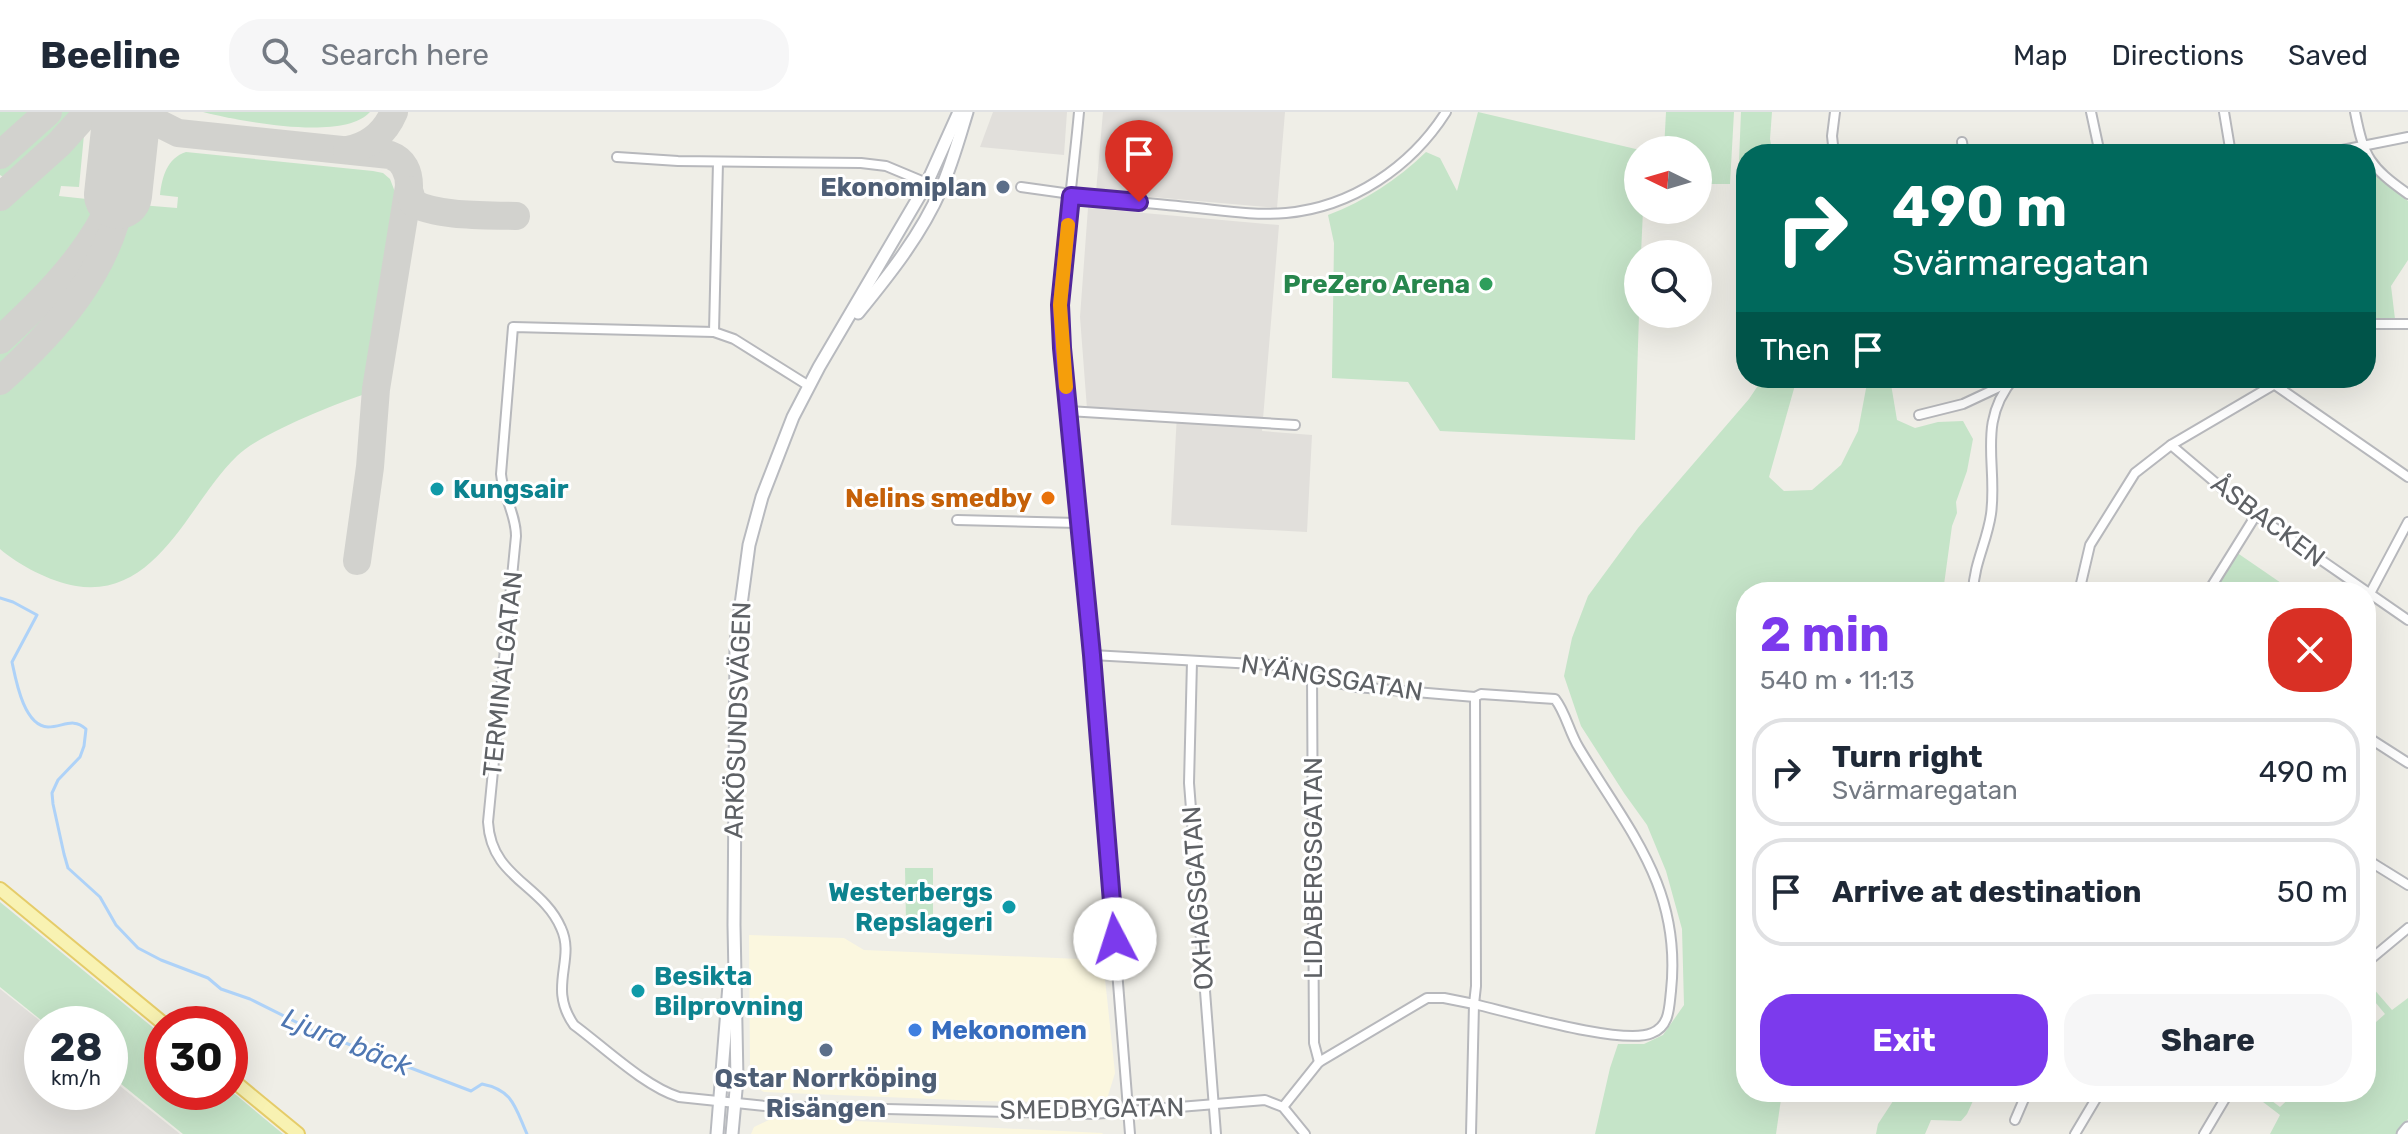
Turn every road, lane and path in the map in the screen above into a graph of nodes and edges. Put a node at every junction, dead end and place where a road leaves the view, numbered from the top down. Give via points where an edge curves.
1 (959, 112) edge
2 (967, 112) edge
3 (1079, 112) edge
4 (1446, 112) edge
5 (1835, 112) edge
6 (2091, 112) edge
7 (2224, 112) edge
8 (2355, 112) edge
9 (2408, 137) edge
10 (1833, 144) edge
11 (2098, 144) edge
12 (2229, 144) edge
13 (2362, 144) edge
14 (2372, 144) edge
15 (617, 157) dead end
16 (718, 162) junction
17 (2376, 167) edge
18 (927, 183) junction
19 (1021, 187) dead end
20 (941, 189) junction
21 (2408, 194) edge
22 (1071, 195) junction
23 (2376, 324) edge
24 (2408, 324) edge
25 (714, 332) junction
26 (834, 342) junction
27 (809, 386) junction
28 (1996, 388) edge
29 (2008, 388) edge
30 (2266, 388) edge
31 (2287, 388) edge
32 (1068, 411) junction
33 (1919, 415) dead end
34 (1295, 425) dead end
35 (2171, 445) junction
36 (2408, 477) edge
37 (2256, 515) junction
38 (957, 520) dead end
39 (2408, 522) edge
40 (1078, 523) junction
41 (1973, 582) edge
42 (2081, 582) edge
43 (2214, 582) edge
44 (2346, 582) edge
45 (2376, 583) edge
46 (2376, 602) edge
47 (2408, 620) edge
48 (1092, 655) junction
49 (1192, 661) junction
50 (1312, 674) junction
51 (1475, 697) junction
52 (2376, 742) edge
53 (2408, 763) edge
54 (2376, 865) edge
55 (2408, 885) edge
56 (0, 889) edge
57 (734, 925) junction
58 (2408, 928) edge
59 (2376, 955) edge
60 (1474, 1004) junction
61 (144, 1008) edge
62 (1319, 1062) junction
63 (248, 1093) edge
64 (2023, 1102) edge
65 (2094, 1102) edge
66 (2223, 1102) edge
67 (721, 1103) junction
68 (737, 1104) junction
69 (1214, 1105) junction
70 (1283, 1107) junction
71 (1129, 1112) junction
72 (2015, 1120) dead end
73 (2408, 1128) edge
74 (298, 1134) edge
75 (717, 1134) edge
76 (732, 1134) edge
77 (1130, 1134) edge
78 (1216, 1134) edge
79 (1305, 1134) edge
80 (1471, 1134) edge
81 (2075, 1134) edge
82 (2204, 1134) edge
83 (2403, 1134) edge

1 - 18 main road, ARKÖSUNDSVÄGEN
2 - 20 main road, ARKÖSUNDSVÄGEN
3 - 22 street
4 - 22 street via 1405,162 1368,187 1322,206 1254,213
5 - 10 street
6 - 11 street
7 - 12 street
8 - 13 street
9 - 14 street
15 - 16 street
16 - 18 street via 861,163 886,166
16 - 25 street
17 - 21 street
18 - 20 street
18 - 26 main road, ARKÖSUNDSVÄGEN
19 - 22 street
20 - 26 main road, ARKÖSUNDSVÄGEN via 903,255
22 - 32 street via 1060,305
23 - 24 street
25 - 27 street, TERMINALGATAN
25 - 67 street, TERMINALGATAN via 513,327 501,460 516,536 488,822 495,853 562,928 562,998 574,1025 670,1094
26 - 27 main road, ARKÖSUNDSVÄGEN
27 - 57 main road, ARKÖSUNDSVÄGEN via 773,466 743,578 736,656
28 - 33 street via 1963,404
29 - 41 street via 1992,417 1991,513
30 - 35 street
31 - 36 street
32 - 34 street
32 - 40 street
35 - 37 street, ÅSBACKEN
35 - 42 street via 2135,473 2090,545
37 - 43 street
37 - 44 street, ÅSBACKEN
38 - 40 street
39 - 45 street
40 - 48 street
46 - 47 street, ÅSBACKEN
48 - 49 street, NYÄNGSGATAN
48 - 71 street
49 - 50 street, NYÄNGSGATAN via 1292,666
49 - 69 street, OXHAGSGATAN via 1189,783
50 - 51 street, NYÄNGSGATAN via 1356,687
50 - 62 street, LIDABERGSGATAN via 1314,1043
51 - 60 street
51 - 60 street via 1546,697 1561,707 1577,745 1643,848 1664,900 1673,970 1668,1018 1649,1035 1566,1025
52 - 53 street
54 - 55 street
56 - 61 main road
57 - 67 main road, ARKÖSUNDSVÄGEN
57 - 68 main road, ARKÖSUNDSVÄGEN
58 - 59 street
60 - 62 street via 1427,998
60 - 80 street
62 - 70 street
63 - 74 main road
64 - 72 street
65 - 81 street
66 - 82 street
67 - 68 street, SMEDBYGATAN
67 - 75 main road, ARKÖSUNDSVÄGEN
68 - 71 street, SMEDBYGATAN
68 - 76 main road, ARKÖSUNDSVÄGEN
69 - 70 street, SMEDBYGATAN via 1265,1100
69 - 71 street, SMEDBYGATAN
69 - 78 street, OXHAGSGATAN
70 - 79 street
71 - 77 street
73 - 83 main road

